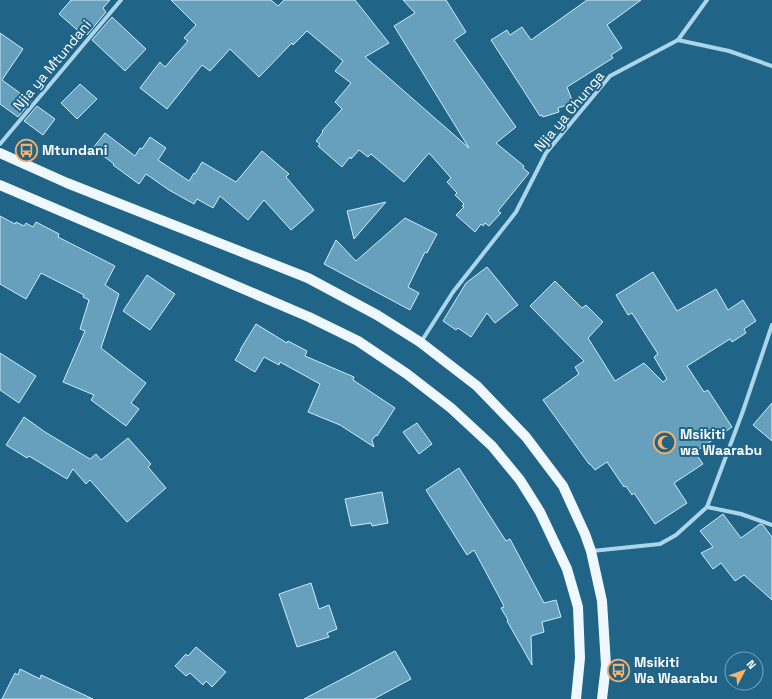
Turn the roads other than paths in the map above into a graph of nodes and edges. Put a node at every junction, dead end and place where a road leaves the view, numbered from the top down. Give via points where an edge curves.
1 (122, 0) edge
2 (707, 0) edge
3 (678, 40) junction
4 (772, 66) edge
5 (0, 144) edge
6 (0, 153) edge
7 (0, 185) edge
8 (772, 325) edge
9 (420, 342) junction
10 (707, 507) junction
11 (772, 525) edge
12 (591, 551) junction
13 (576, 699) edge
14 (602, 699) edge

1 - 5 street, Njia ya Mtundani
2 - 3 street
3 - 4 street via 729,51
3 - 9 street, Njia ya Chunga via 610,76 546,153 516,212 452,292
6 - 9 main road via 67,183 308,278 377,315
7 - 13 main road via 316,320 358,341 451,408 492,446 520,480 540,512 567,569 578,607 580,658
8 - 10 street
9 - 12 main road via 477,386 526,437 563,486
10 - 11 street via 741,514
10 - 12 street via 676,535 660,544
12 - 14 main road via 602,601 606,665

